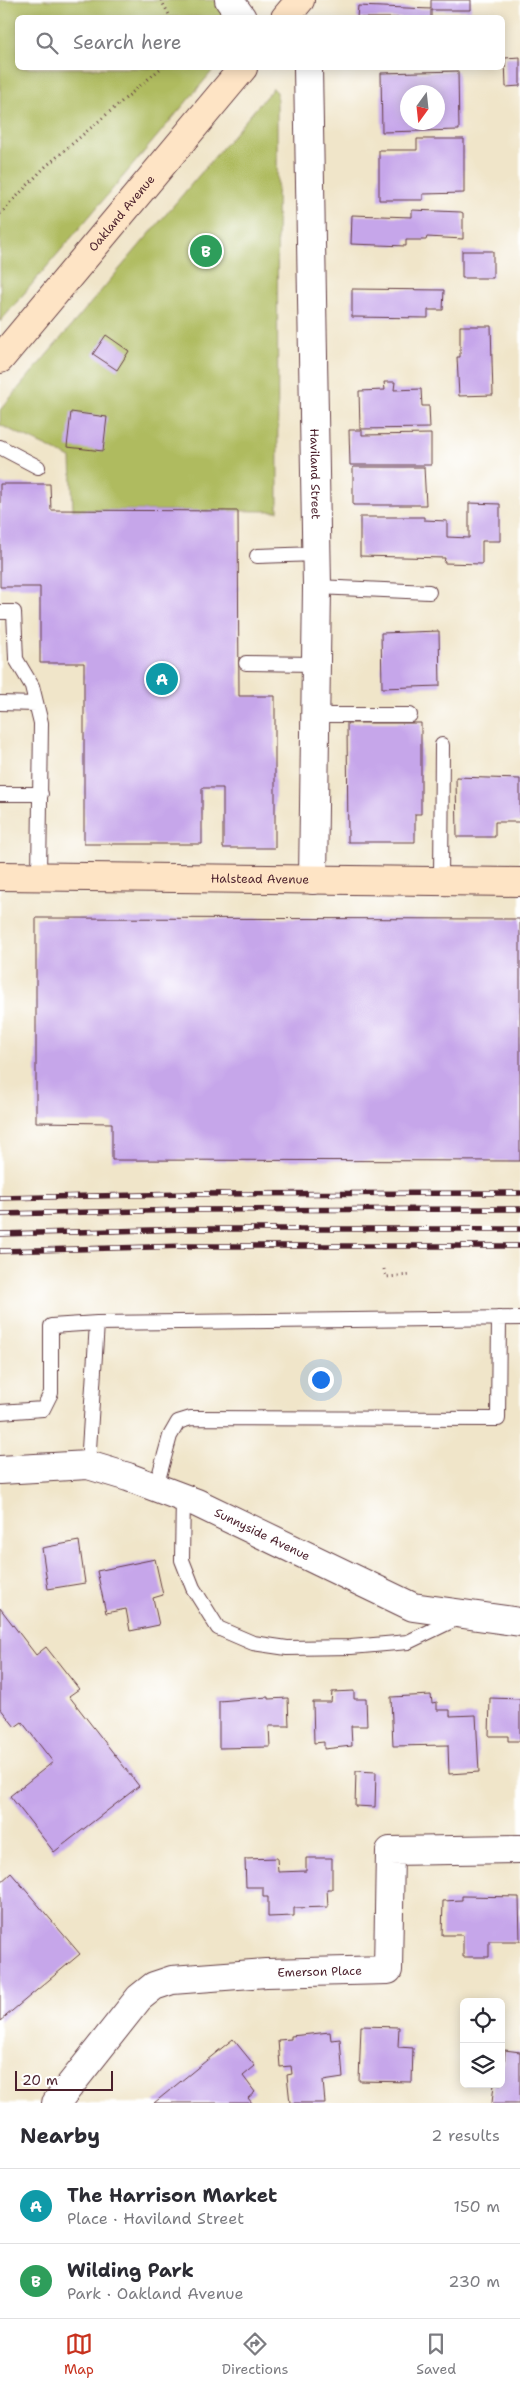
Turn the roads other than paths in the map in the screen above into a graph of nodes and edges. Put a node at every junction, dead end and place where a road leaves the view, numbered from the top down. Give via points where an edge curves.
1 (229, 0) edge
2 (301, 0) edge
3 (240, 15) edge
4 (288, 15) edge
5 (303, 15) edge
6 (241, 70) edge
7 (308, 70) edge
8 (0, 359) edge
9 (0, 447) edge
10 (38, 467) dead end
11 (317, 554) junction
12 (257, 556) dead end
13 (317, 588) junction
14 (429, 592) dead end
15 (0, 612) edge
16 (246, 664) dead end
17 (316, 664) junction
18 (0, 703) edge
19 (36, 704) junction
20 (315, 715) junction
21 (410, 715) dead end
22 (442, 745) dead end
23 (0, 794) edge
24 (41, 794) junction
25 (0, 876) edge
26 (39, 877) junction
27 (313, 880) junction
28 (441, 880) junction
29 (520, 882) edge
30 (499, 1318) junction
31 (520, 1318) edge
32 (97, 1323) junction
33 (0, 1412) edge
34 (88, 1465) junction
35 (0, 1470) edge
36 (156, 1487) junction
37 (183, 1497) junction
38 (465, 1614) junction
39 (520, 1622) edge
40 (520, 1849) edge
41 (56, 2103) edge

1 - 3 street
2 - 4 street
2 - 5 street
6 - 8 street, Oakland Avenue
7 - 11 street, Haviland Street
9 - 10 lane
11 - 12 lane
11 - 13 street, Haviland Street
13 - 14 lane
13 - 17 street, Haviland Street
15 - 19 lane via 14,612 16,659 32,686
16 - 17 lane
17 - 20 street, Haviland Street
18 - 19 lane
19 - 24 lane via 41,722
20 - 21 lane
20 - 27 street, Haviland Street
22 - 28 lane
23 - 24 lane
24 - 26 lane
25 - 26 street, Halstead Avenue
26 - 27 street, Halstead Avenue
27 - 28 street, Halstead Avenue
28 - 29 street, Halstead Avenue
30 - 31 lane
30 - 32 lane
30 - 36 lane via 498,1419 191,1418 178,1422 170,1436
32 - 33 lane via 51,1326 51,1393 42,1409
32 - 34 lane
34 - 35 street, Sunnyside Avenue
34 - 36 street, Sunnyside Avenue
36 - 37 street, Sunnyside Avenue
37 - 38 street, Sunnyside Avenue via 413,1607
37 - 38 lane via 182,1560 193,1588 218,1628 253,1643 287,1648 408,1642
38 - 39 street, Sunnyside Avenue
40 - 41 street, Emerson Place via 390,1851 388,1970 266,1973 172,1980 154,1986 139,1998

